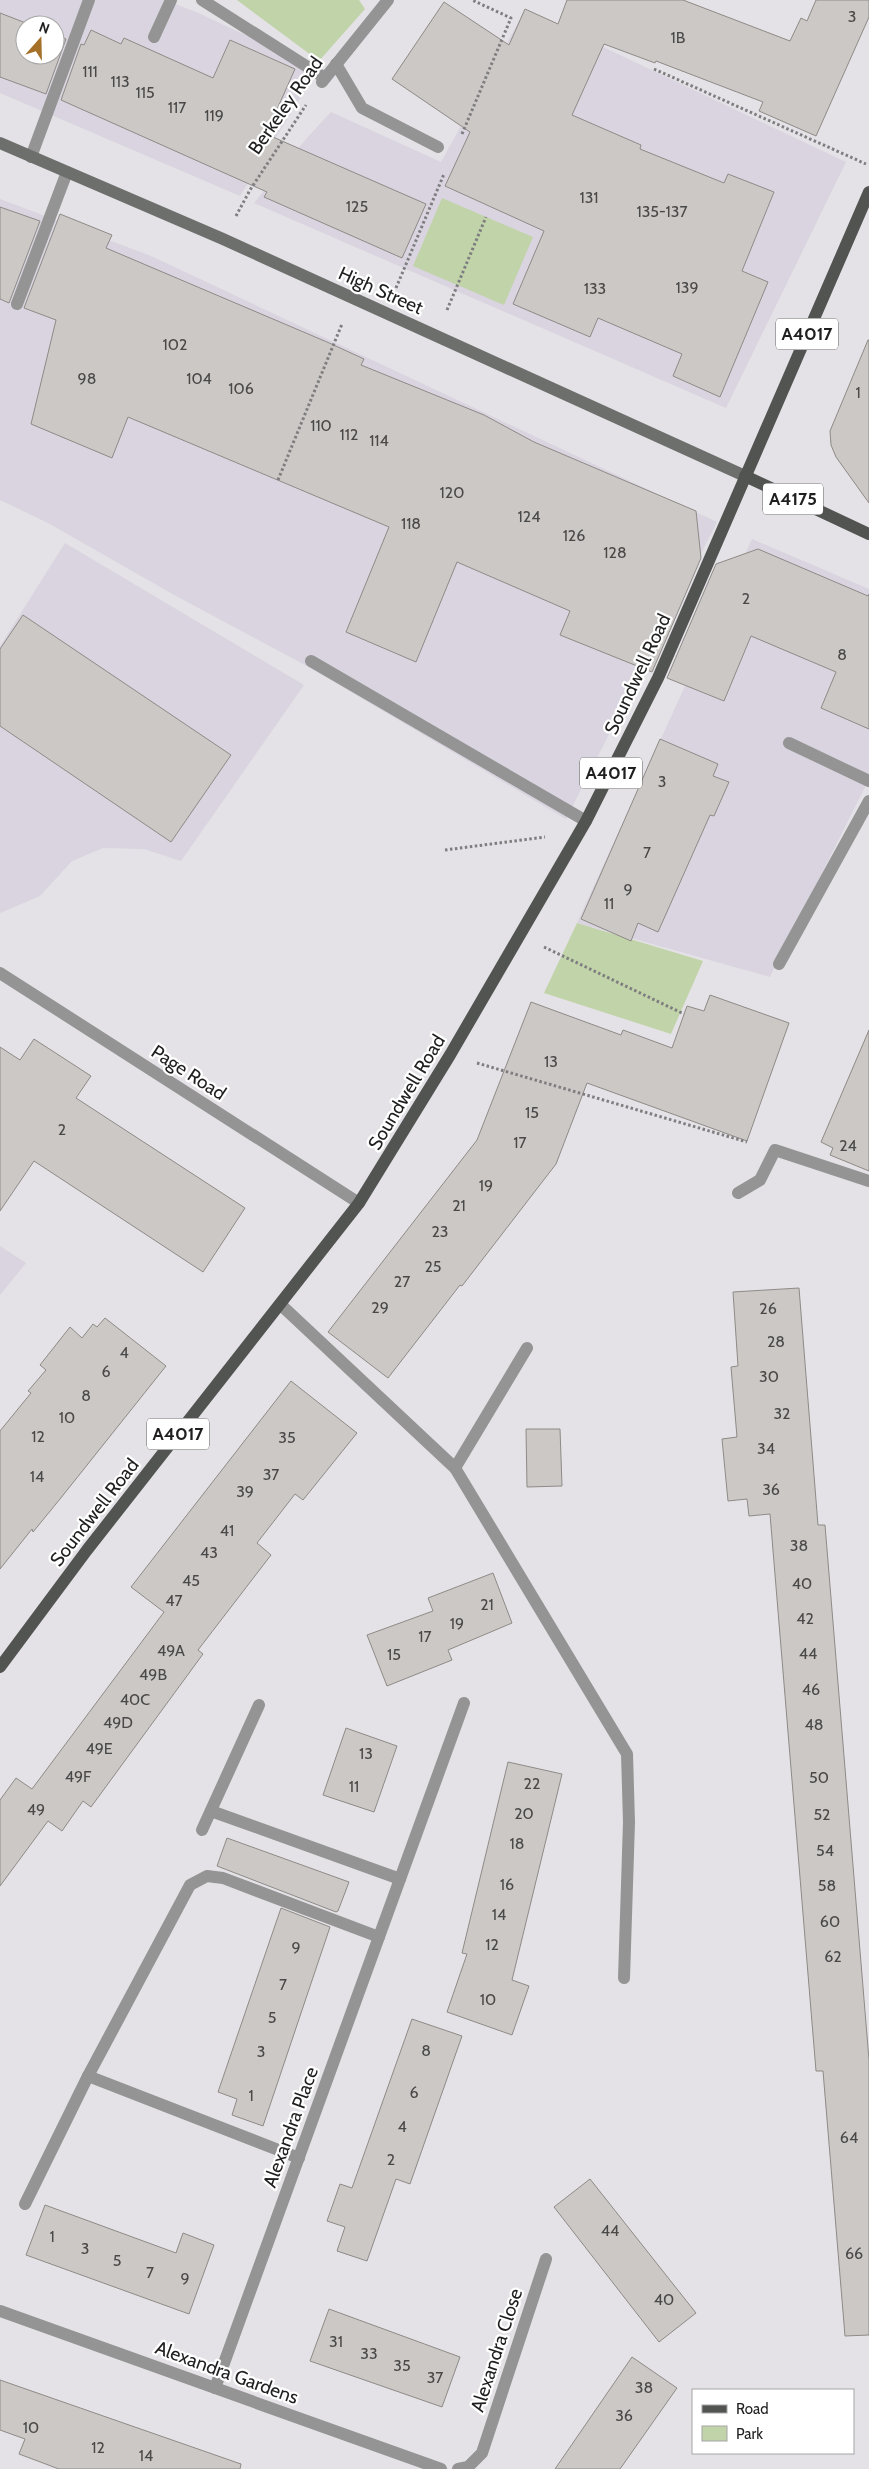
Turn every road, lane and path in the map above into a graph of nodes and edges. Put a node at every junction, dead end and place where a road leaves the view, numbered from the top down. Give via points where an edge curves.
1 (89, 0) edge
2 (172, 0) edge
3 (202, 0) edge
4 (388, 0) edge
5 (154, 37) dead end
6 (336, 64) junction
7 (654, 69) dead end
8 (324, 80) junction
9 (0, 143) edge
10 (438, 148) dead end
11 (31, 157) junction
12 (869, 165) edge
13 (67, 172) junction
14 (869, 192) edge
15 (486, 217) dead end
16 (223, 239) junction
17 (353, 298) junction
18 (17, 304) dead end
19 (436, 336) junction
20 (745, 476) junction
21 (278, 480) dead end
22 (869, 534) edge
23 (311, 660) dead end
24 (789, 744) dead end
25 (869, 781) edge
26 (869, 801) edge
27 (583, 827) junction
28 (444, 850) dead end
29 (520, 936) junction
30 (779, 964) dead end
31 (0, 973) edge
32 (684, 1014) dead end
33 (450, 1056) junction
34 (775, 1150) junction
35 (869, 1181) edge
36 (738, 1193) dead end
37 (359, 1203) junction
38 (280, 1304) junction
39 (527, 1348) dead end
40 (455, 1468) junction
41 (0, 1667) edge
42 (464, 1703) dead end
43 (259, 1705) dead end
44 (211, 1811) junction
45 (202, 1830) dead end
46 (400, 1879) junction
47 (379, 1937) junction
48 (624, 1978) dead end
49 (88, 2076) junction
50 (299, 2158) junction
51 (25, 2204) dead end
52 (546, 2259) dead end
53 (0, 2311) edge
54 (215, 2388) junction
55 (440, 2469) edge
56 (458, 2469) edge

1 - 11 street
2 - 5 street
3 - 8 street
4 - 6 street, Berkeley Road
6 - 8 street, Berkeley Road
6 - 10 street via 362,108
7 - 12 path
8 - 16 path, Berkeley Road via 250,190
9 - 11 main road, High Street
11 - 13 main road, High Street
13 - 16 main road, High Street
13 - 18 street
14 - 20 main road, A4017
15 - 19 path
16 - 17 main road, High Street
17 - 19 main road, High Street
17 - 21 path
19 - 20 main road, High Street
20 - 22 main road, A4175
20 - 27 main road, Soundwell Road / A4017 via 658,678
23 - 27 street
24 - 25 street
26 - 30 street
27 - 28 path
27 - 29 main road, Soundwell Road / A4017
29 - 32 path
29 - 33 main road, Soundwell Road / A4017
31 - 37 street, Page Road
33 - 34 path
33 - 37 main road, Soundwell Road / A4017
34 - 35 street
34 - 36 street via 760,1180
37 - 38 main road, Soundwell Road / A4017
38 - 40 street
38 - 41 main road, Soundwell Road / A4017 via 87,1550
39 - 40 street
40 - 48 street via 626,1754 629,1822
42 - 46 street, Alexandra Place
43 - 44 street
44 - 45 street
44 - 46 street
46 - 47 street, Alexandra Place
47 - 49 street via 223,1878 207,1876 190,1885
47 - 50 street, Alexandra Place
49 - 50 street
49 - 51 street
50 - 54 street, Alexandra Place
52 - 56 street, Alexandra Close via 482,2453 468,2468
53 - 54 street, Alexandra Gardens
54 - 55 street, Alexandra Gardens

